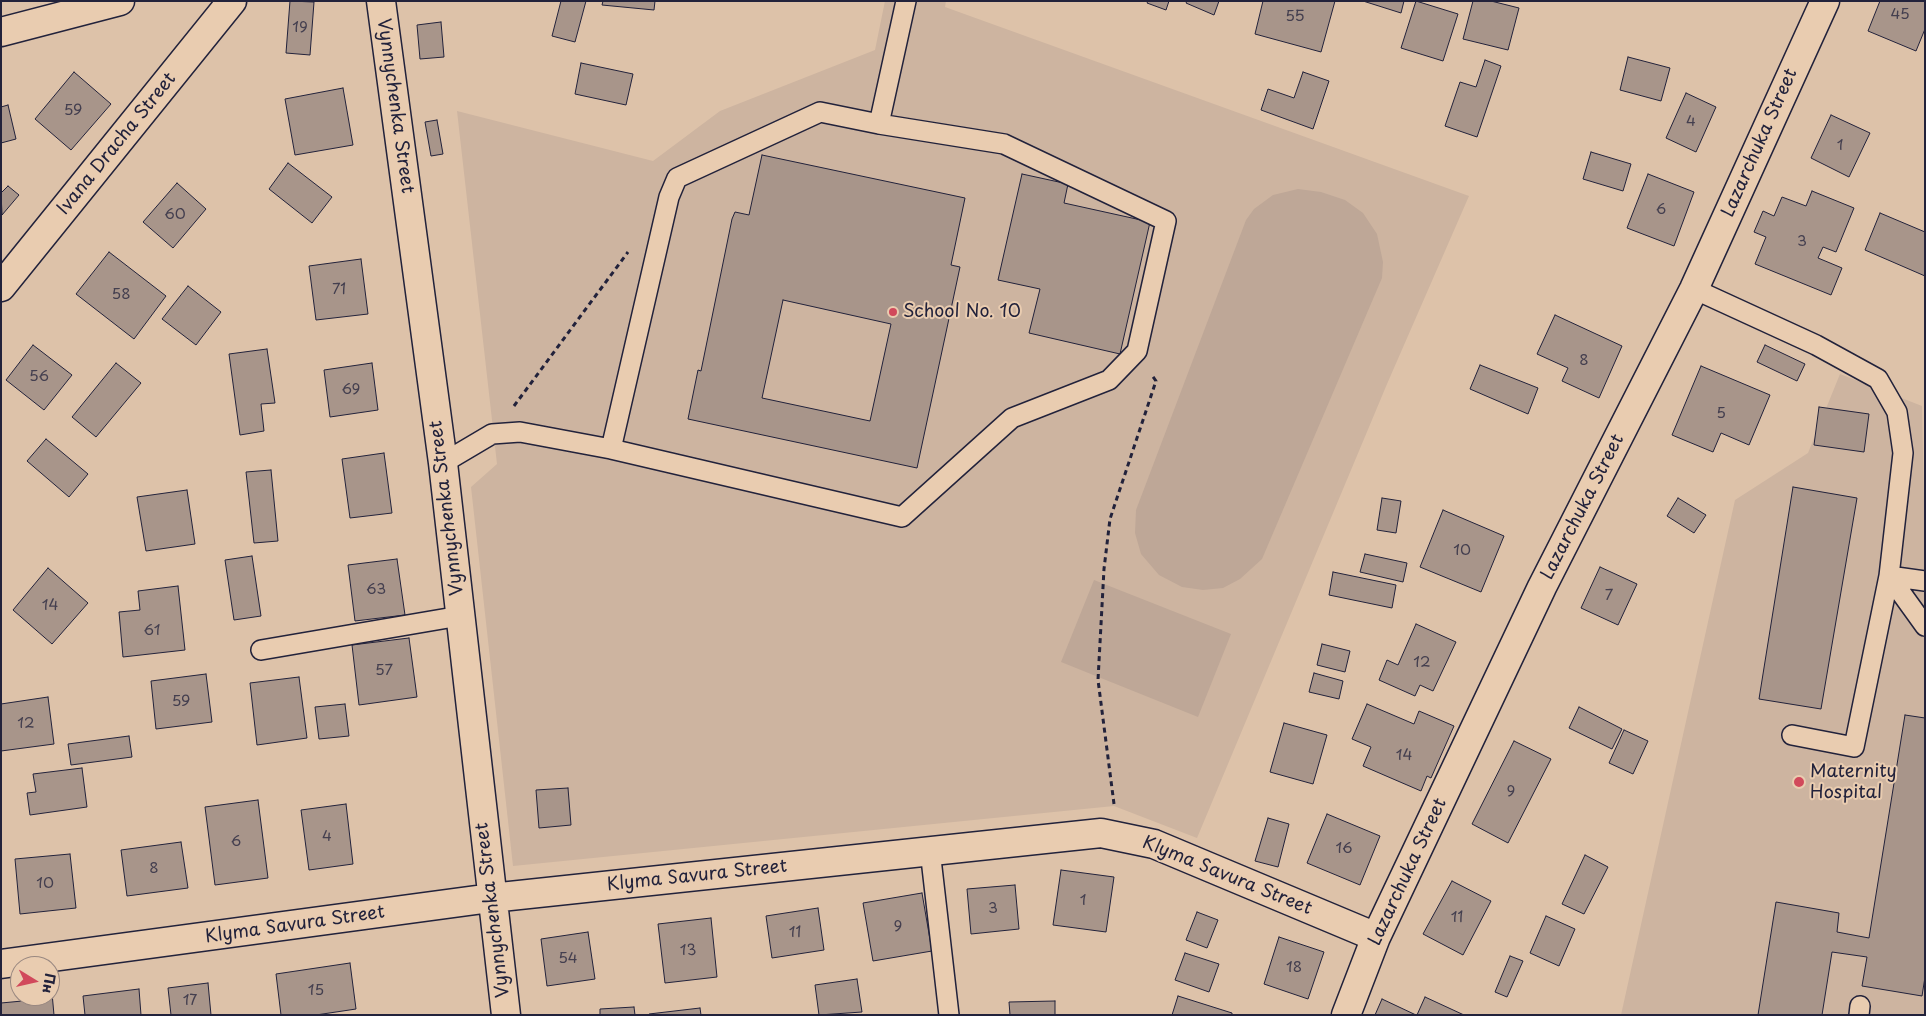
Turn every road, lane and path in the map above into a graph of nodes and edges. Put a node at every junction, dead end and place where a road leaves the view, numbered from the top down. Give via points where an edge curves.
1 (120, 1) edge
2 (232, 1) edge
3 (382, 1) edge
4 (906, 1) edge
5 (1825, 1) edge
6 (1, 32) edge
7 (879, 124) junction
8 (634, 244) dead end
9 (1, 287) edge
10 (1694, 289) junction
11 (1137, 351) junction
12 (492, 434) junction
13 (611, 449) junction
14 (443, 463) junction
15 (1889, 576) junction
16 (1925, 581) edge
17 (460, 616) junction
18 (1925, 626) edge
19 (261, 650) dead end
20 (1792, 735) dead end
21 (1120, 837) junction
22 (930, 850) junction
23 (491, 898) junction
24 (1376, 937) junction
25 (1, 964) edge
26 (506, 1015) edge
27 (948, 1015) edge
28 (1346, 1015) edge

1 - 6 street
2 - 9 street, Ivana Dracha Street
3 - 14 street, Vynnychenka Street
4 - 7 lane
5 - 10 street, Lazarchuka Street
7 - 11 lane via 1004,144 1166,221
7 - 13 lane via 820,112 677,178 669,197
8 - 12 path
10 - 15 lane via 1816,345 1878,379 1897,412 1903,453
10 - 24 street, Lazarchuka Street via 1542,587
11 - 13 lane via 1109,380 1012,418 902,517
11 - 21 path via 1156,381 1110,519 1098,680
12 - 13 lane via 520,432
12 - 14 lane
14 - 17 street, Vynnychenka Street
15 - 16 lane
15 - 18 lane
15 - 20 lane via 1854,746
17 - 19 lane
17 - 23 street, Vynnychenka Street
21 - 22 street, Klyma Savura Street via 1101,833
21 - 24 street, Klyma Savura Street via 1154,844
22 - 23 street, Klyma Savura Street
22 - 27 lane
23 - 25 street, Klyma Savura Street
23 - 26 street, Vynnychenka Street
24 - 28 street, Lazarchuka Street

